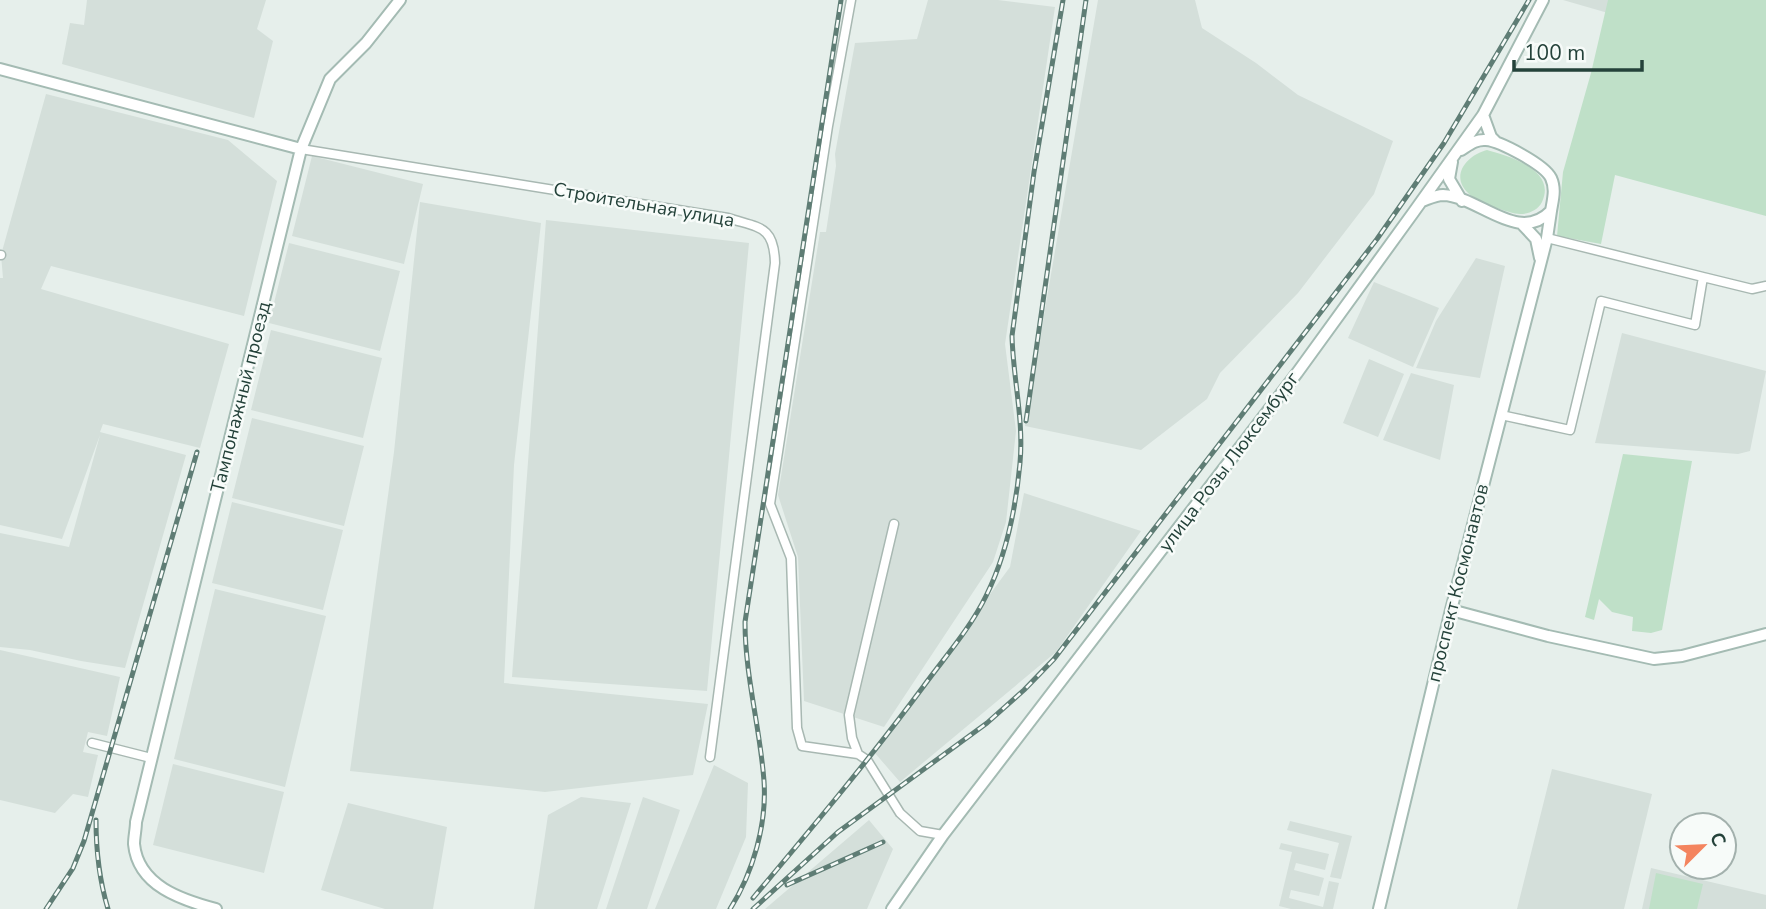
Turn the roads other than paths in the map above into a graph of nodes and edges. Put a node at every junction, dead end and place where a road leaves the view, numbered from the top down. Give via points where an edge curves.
1 (400, 0) edge
2 (851, 0) edge
3 (1543, 0) edge
4 (0, 69) edge
5 (1483, 114) junction
6 (1495, 141) junction
7 (301, 149) junction
8 (1454, 155) junction
9 (1422, 201) junction
10 (1462, 201) junction
11 (1551, 211) junction
12 (1522, 224) junction
13 (1548, 238) junction
14 (1541, 258) junction
15 (1703, 277) junction
16 (1766, 286) edge
17 (1501, 415) junction
18 (894, 524) dead end
19 (1451, 610) junction
20 (1766, 634) edge
21 (92, 743) dead end
22 (858, 754) junction
23 (710, 757) dead end
24 (151, 758) junction
25 (943, 835) junction
26 (216, 909) edge
27 (892, 909) edge
28 (1379, 909) edge

1 - 7 main road, Тампонажный проезд via 330,79
2 - 22 street via 771,503 792,558 797,728 802,746
3 - 5 main road, улица Розы Люксембург
4 - 7 main road, Строительная улица
5 - 6 main road
5 - 8 main road, улица Розы Люксембург
6 - 8 main road via 1478,140
6 - 11 main road via 1547,172 1554,189
7 - 23 street, Строительная улица via 727,218 764,229 775,243
7 - 24 main road, Тампонажный проезд
8 - 9 main road, улица Розы Люксембург
8 - 10 main road via 1449,179
9 - 10 main road via 1444,195
9 - 25 main road, улица Розы Люксембург via 1297,373
10 - 12 main road
11 - 12 main road
11 - 13 main road, проспект Космонавтов
12 - 14 main road via 1535,239
13 - 14 main road, проспект Космонавтов
13 - 15 street
14 - 17 main road, проспект Космонавтов
15 - 16 street via 1752,289
15 - 17 street via 1695,325 1601,301 1570,430
17 - 19 main road, проспект Космонавтов
18 - 22 street via 849,715
19 - 20 main road via 1654,659
19 - 28 main road, проспект Космонавтов
21 - 24 street
22 - 25 street via 867,760 900,813 920,831
24 - 26 main road, Тампонажный проезд via 136,822 134,845 141,865 152,881 180,898
25 - 27 main road, улица Розы Люксембург

